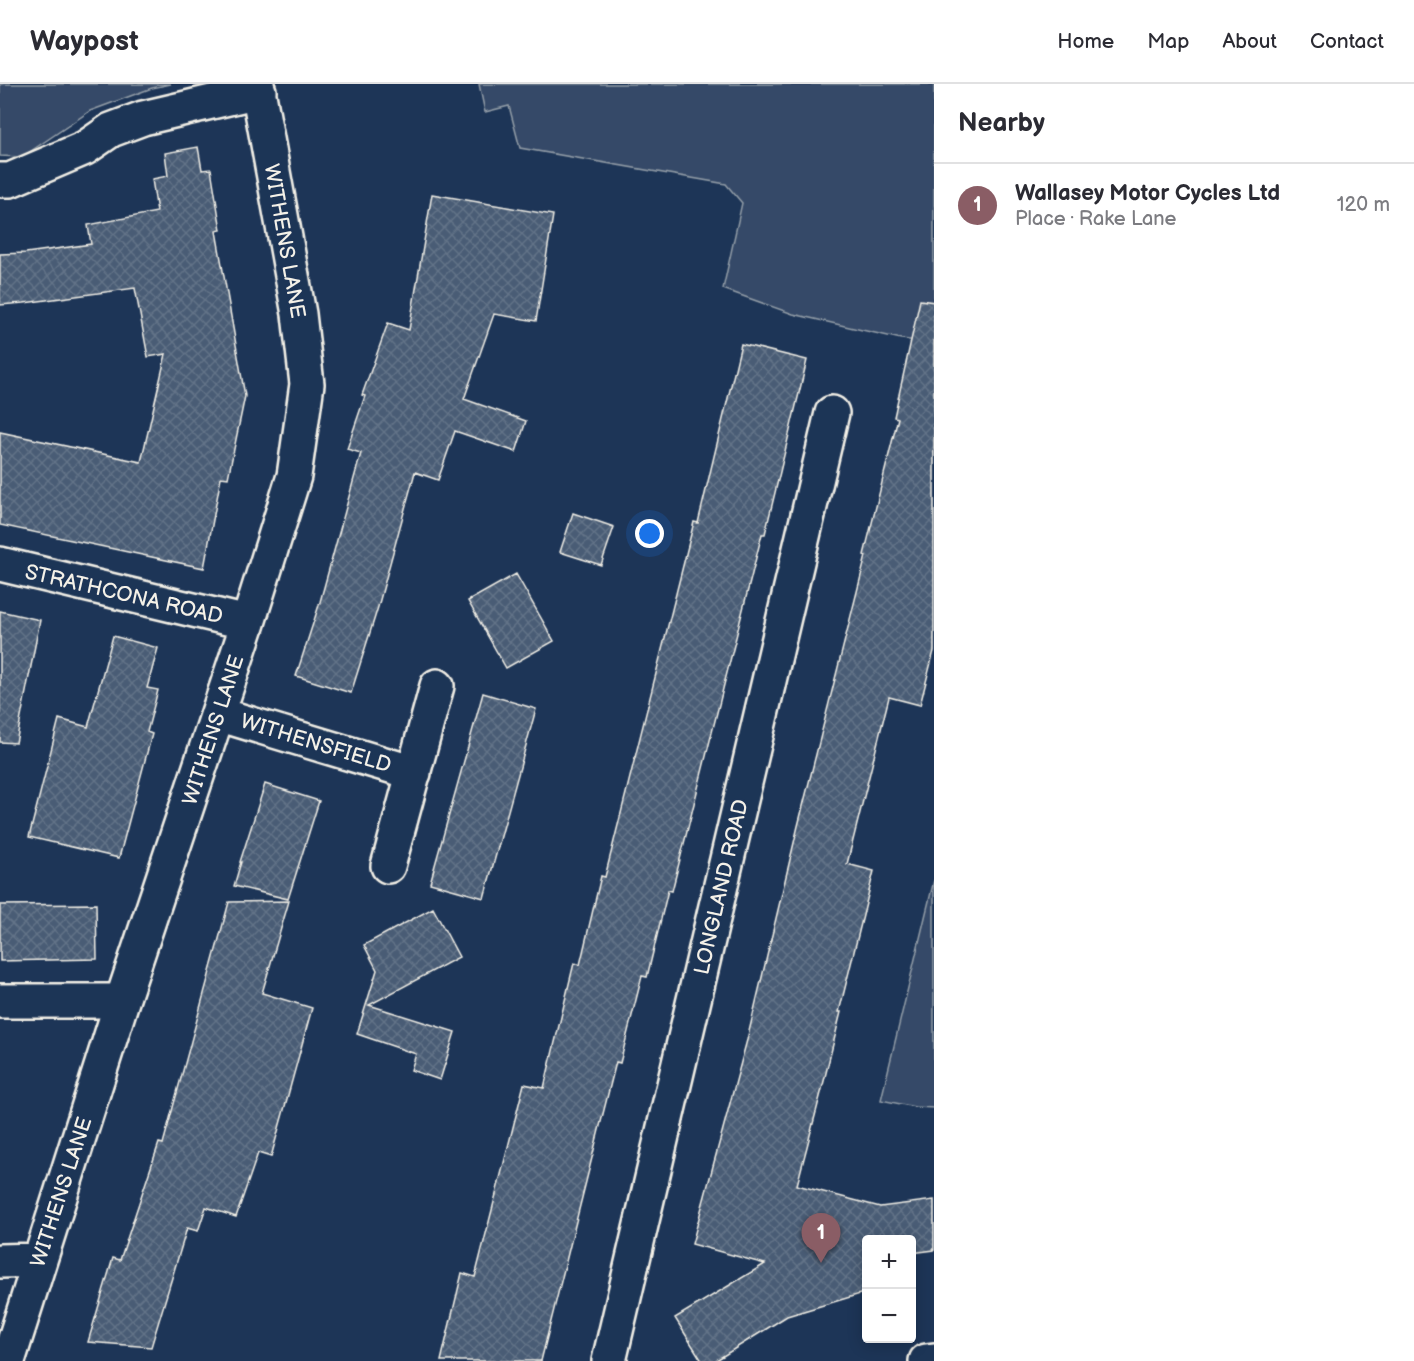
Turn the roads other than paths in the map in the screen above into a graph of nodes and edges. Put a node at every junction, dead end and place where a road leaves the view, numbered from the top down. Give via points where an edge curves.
1 (258, 88) edge
2 (0, 180) edge
3 (832, 412) dead end
4 (0, 564) edge
5 (248, 623) junction
6 (437, 686) dead end
7 (218, 714) junction
8 (414, 773) junction
9 (388, 866) dead end
10 (0, 1001) edge
11 (122, 1001) junction
12 (39, 1260) junction
13 (0, 1261) edge
14 (934, 1359) edge
15 (8, 1361) edge
16 (609, 1361) edge
17 (926, 1361) edge

1 - 2 street via 143,118 111,130 85,148 10,180
1 - 5 street, WITHENS LANE via 299,314 307,384 294,476
3 - 16 street, LONGLAND ROAD
4 - 5 street, STRATHCONA ROAD
5 - 7 street, WITHENS LANE
6 - 8 street, WITHENSFIELD
7 - 8 street, WITHENSFIELD
7 - 11 street, WITHENS LANE
8 - 9 street, WITHENSFIELD
10 - 11 street
11 - 12 street, WITHENS LANE
12 - 13 street
12 - 15 street, WITHENS LANE
14 - 17 street

